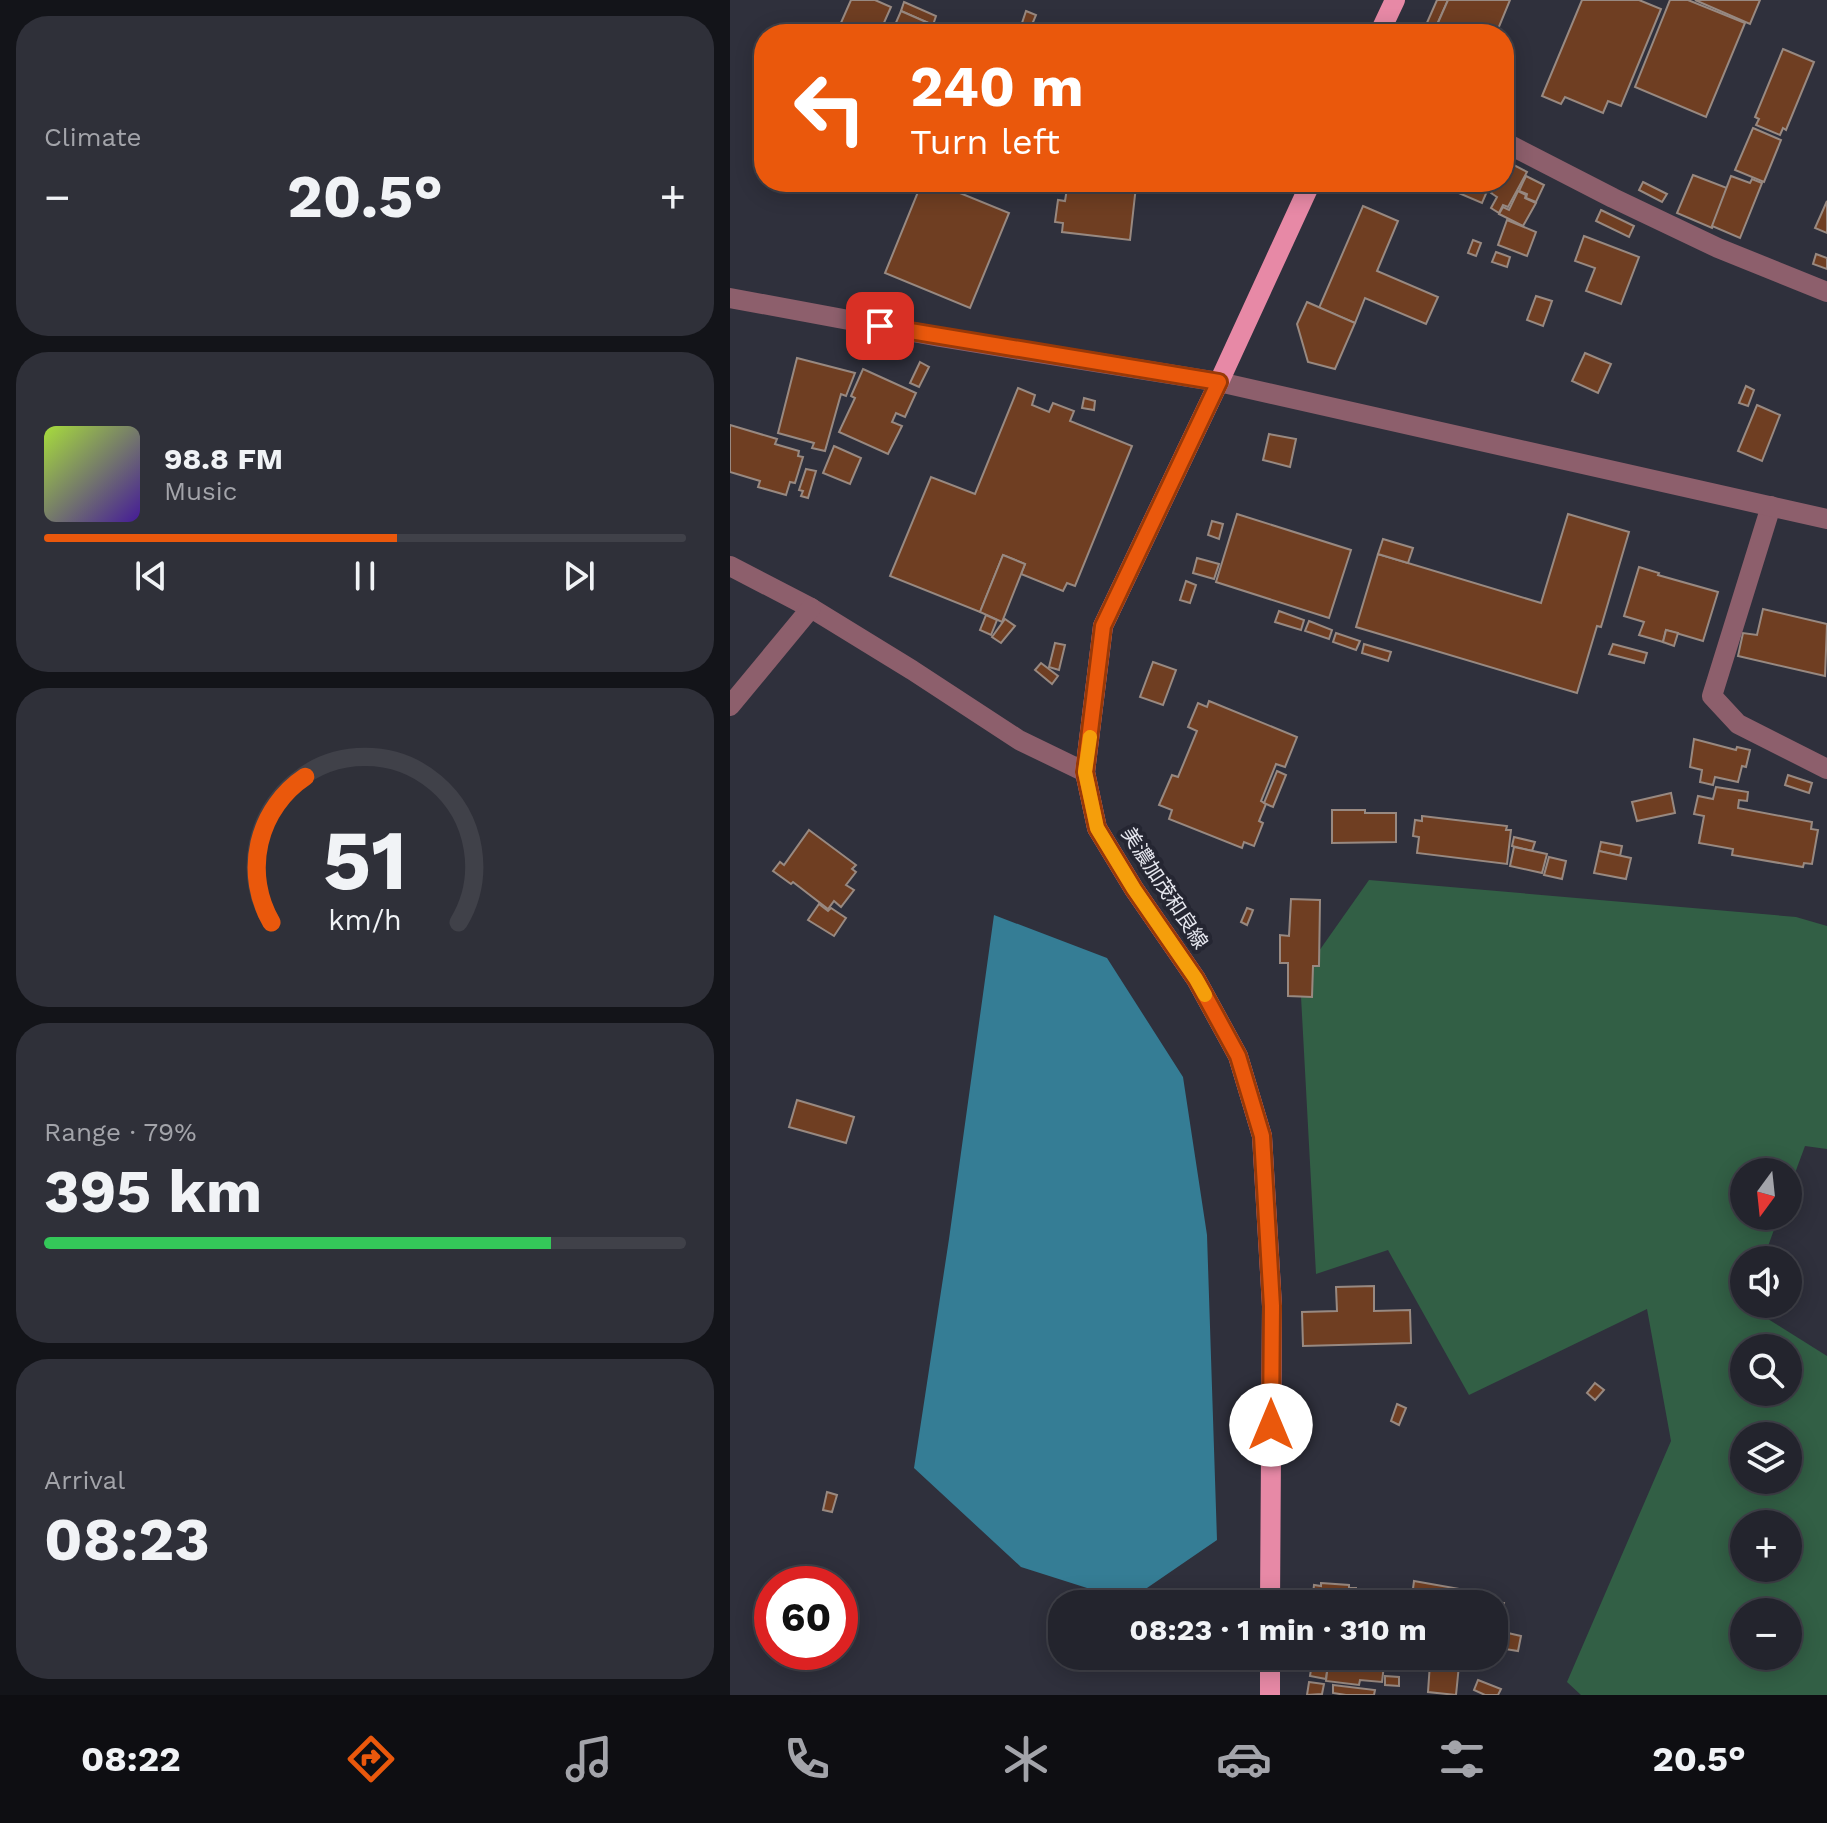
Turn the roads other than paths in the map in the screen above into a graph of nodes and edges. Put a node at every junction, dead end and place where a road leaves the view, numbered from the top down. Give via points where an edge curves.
1 (1395, 0) edge
2 (1384, 24) edge
3 (1514, 147) edge
4 (1306, 192) edge
5 (1827, 292) edge
6 (730, 298) edge
7 (1219, 382) junction
8 (1771, 506) junction
9 (1827, 519) edge
10 (730, 566) edge
11 (811, 608) junction
12 (730, 706) edge
13 (1827, 769) edge
14 (1085, 772) junction
15 (1270, 1590) edge
16 (1270, 1670) edge
17 (1270, 1695) edge

1 - 2 main road
3 - 5 street via 1718,248
4 - 7 main road, 美濃加茂和良線
6 - 7 street
7 - 8 street
7 - 14 main road, 美濃加茂和良線 via 1103,626
8 - 9 street
8 - 13 street via 1712,696 1738,724
10 - 11 street
11 - 12 street
11 - 14 street via 1019,740
14 - 15 main road, 美濃加茂和良線 via 1097,828 1196,979 1238,1056 1262,1136 1272,1306
16 - 17 main road

